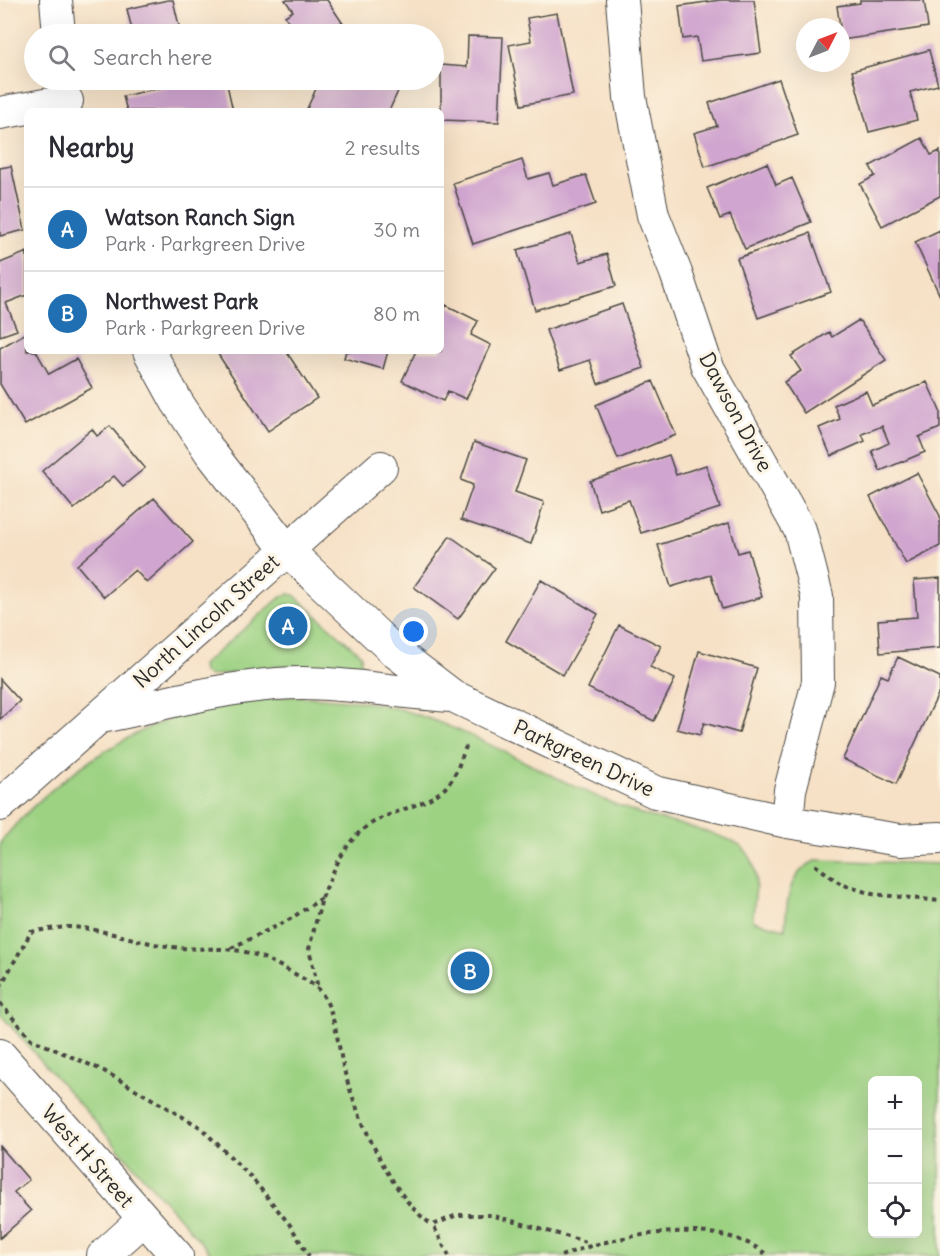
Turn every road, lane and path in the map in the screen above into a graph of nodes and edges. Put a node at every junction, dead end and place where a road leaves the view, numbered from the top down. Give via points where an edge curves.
1 (56, 0) edge
2 (622, 0) edge
3 (58, 24) edge
4 (67, 97) edge
5 (0, 113) edge
6 (151, 354) edge
7 (381, 467) dead end
8 (286, 549) junction
9 (453, 696) junction
10 (100, 717) junction
11 (468, 744) dead end
12 (0, 805) edge
13 (787, 822) junction
14 (940, 838) edge
15 (815, 865) dead end
16 (322, 898) junction
17 (940, 901) edge
18 (230, 949) junction
19 (0, 987) edge
20 (318, 989) junction
21 (0, 1003) edge
22 (0, 1055) edge
23 (144, 1219) junction
24 (433, 1225) junction
25 (591, 1244) junction
26 (103, 1256) edge
27 (177, 1256) edge
28 (309, 1256) edge
29 (449, 1256) edge
30 (561, 1256) edge
31 (768, 1256) edge

1 - 3 street
2 - 13 street, Dawson Drive via 630,97 652,214 707,366 800,530 817,596 818,682 790,790
4 - 5 street
6 - 8 street, North Lincoln Street via 210,453
7 - 8 street
8 - 9 street, Parkgreen Drive via 394,651
8 - 10 street, North Lincoln Street
9 - 10 street via 293,684 241,689
9 - 13 street, Parkgreen Drive via 655,792
10 - 12 street, North Lincoln Street
11 - 16 path via 444,788 422,802 369,824 353,839
13 - 14 street, Parkgreen Drive via 900,840
15 - 17 path via 841,884 872,894
16 - 18 path via 287,921
16 - 20 path via 309,949
18 - 19 path via 145,944 99,930 69,927 31,932
18 - 20 path via 259,956
20 - 24 path via 332,1018 344,1069 390,1178 418,1216
21 - 28 path via 31,1039 104,1071 200,1127 251,1177 290,1225
22 - 23 street, West H Street
23 - 26 street
23 - 27 street, West H Street
24 - 25 path via 457,1215 491,1215
24 - 29 path
25 - 30 path
25 - 31 path via 689,1232 727,1235

